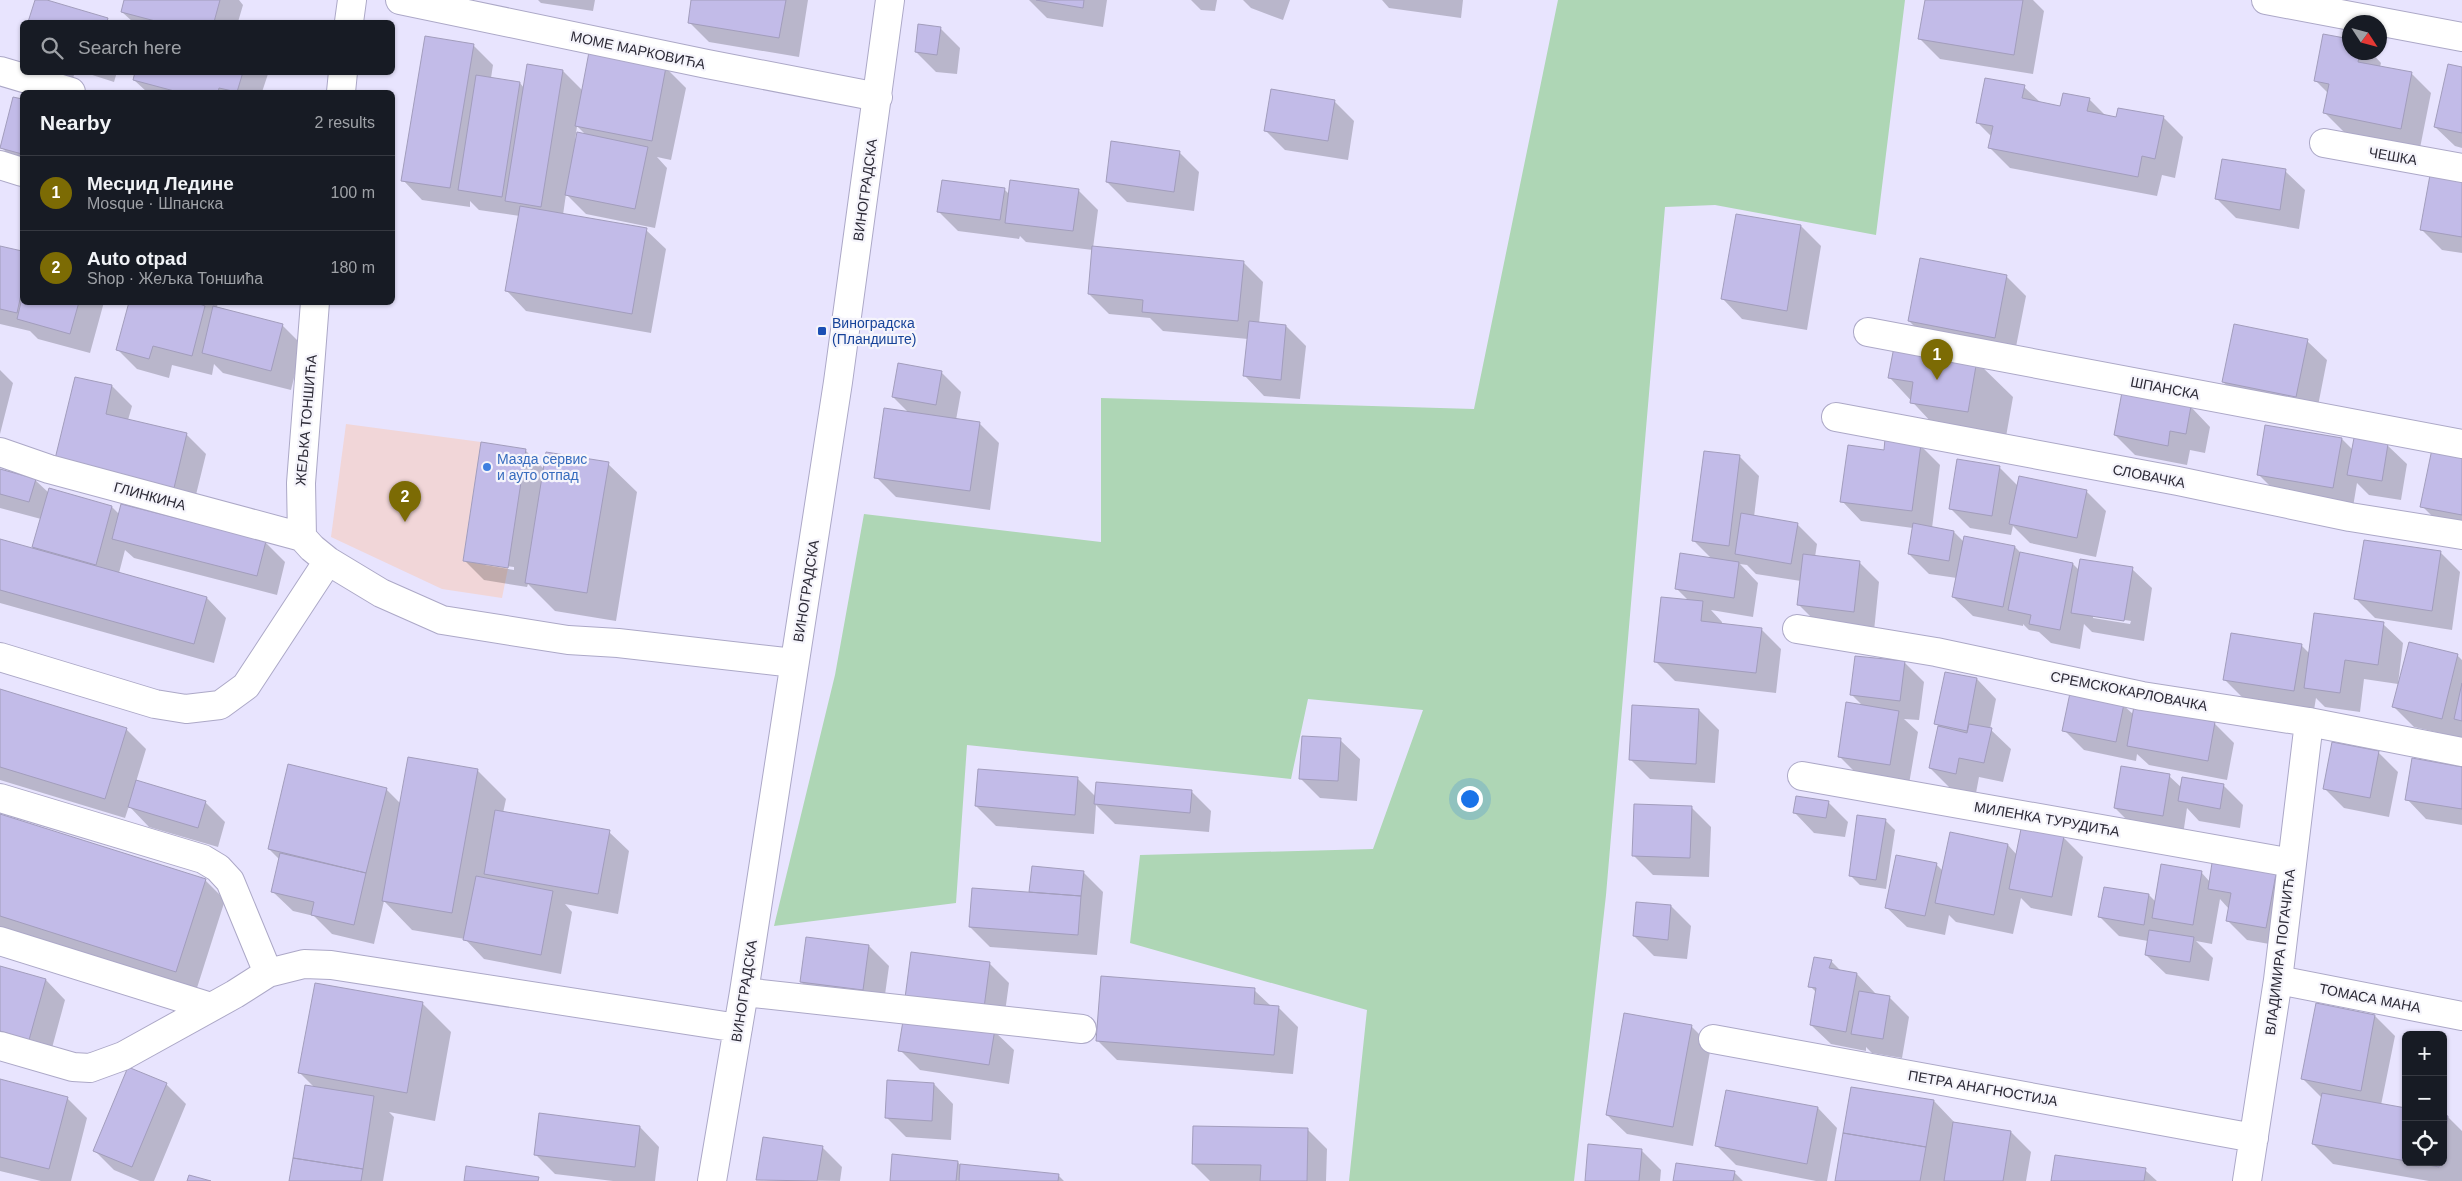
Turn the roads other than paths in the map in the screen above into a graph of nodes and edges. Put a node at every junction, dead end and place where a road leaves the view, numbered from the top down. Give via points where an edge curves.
1 (352, 0) edge
2 (400, 0) edge
3 (890, 0) edge
4 (2266, 0) edge
5 (350, 20) edge
6 (2462, 37) edge
7 (0, 71) edge
8 (343, 75) edge
9 (64, 90) edge
10 (341, 90) edge
11 (878, 97) junction
12 (2324, 144) dead end
13 (0, 165) edge
14 (2462, 168) edge
15 (20, 171) edge
16 (315, 305) edge
17 (1868, 332) dead end
18 (1836, 418) dead end
19 (2462, 444) edge
20 (0, 452) edge
21 (2462, 535) edge
22 (302, 537) junction
23 (328, 561) junction
24 (1797, 629) dead end
25 (0, 657) edge
26 (794, 663) junction
27 (2309, 722) junction
28 (2462, 752) edge
29 (1802, 776) dead end
30 (0, 798) edge
31 (2292, 862) junction
32 (0, 941) edge
33 (268, 973) junction
34 (2278, 980) junction
35 (744, 992) junction
36 (211, 1007) junction
37 (2462, 1016) edge
38 (738, 1028) junction
39 (1082, 1029) dead end
40 (1713, 1039) dead end
41 (0, 1046) edge
42 (2254, 1138) junction
43 (712, 1181) edge
44 (2247, 1181) edge

1 - 5 street
2 - 11 street, МОМЕ МАРКОВИЋА
3 - 11 street, ВИНОГРАДСКА
4 - 6 street
7 - 9 street
8 - 10 street
11 - 26 street, ВИНОГРАДСКА
12 - 14 street, ЧЕШКА
13 - 15 street
16 - 22 street, ЖЕЉКА ТОНШИЋА via 300,483
17 - 19 street, ШПАНСКА
18 - 21 street, СЛОВАЧКА via 2178,481 2350,517
20 - 22 street, ГЛИНКИНА via 58,471
22 - 23 street
23 - 25 street via 246,686 220,705 186,709 155,704
23 - 26 street via 381,592 442,620 568,640
24 - 27 street, СРЕМСКОКАРЛОВАЧКА via 1936,652 2142,696
26 - 35 street, ВИНОГРАДСКА
27 - 28 street, СРЕМСКОКАРЛОВАЧКА
27 - 31 street, ВЛАДИМИРА ПОГАЧИЋА
29 - 31 street, МИЛЕНКА ТУРУДИЋА
30 - 33 street via 202,859 218,868 230,881
31 - 34 street, ВЛАДИМИРА ПОГАЧИЋА
32 - 36 street
33 - 36 street
33 - 38 street via 304,964 331,965
34 - 37 street, ТОМАСА МАНА
34 - 42 street, ВЛАДИМИРА ПОГАЧИЋА
35 - 38 street, ВИНОГРАДСКА
35 - 39 street
36 - 41 street via 123,1056 90,1068 73,1068
38 - 43 street, ВИНОГРАДСКА
40 - 42 street, ПЕТРА АНАГНОСТИЈА
42 - 44 street, ВЛАДИМИРА ПОГАЧИЋА

